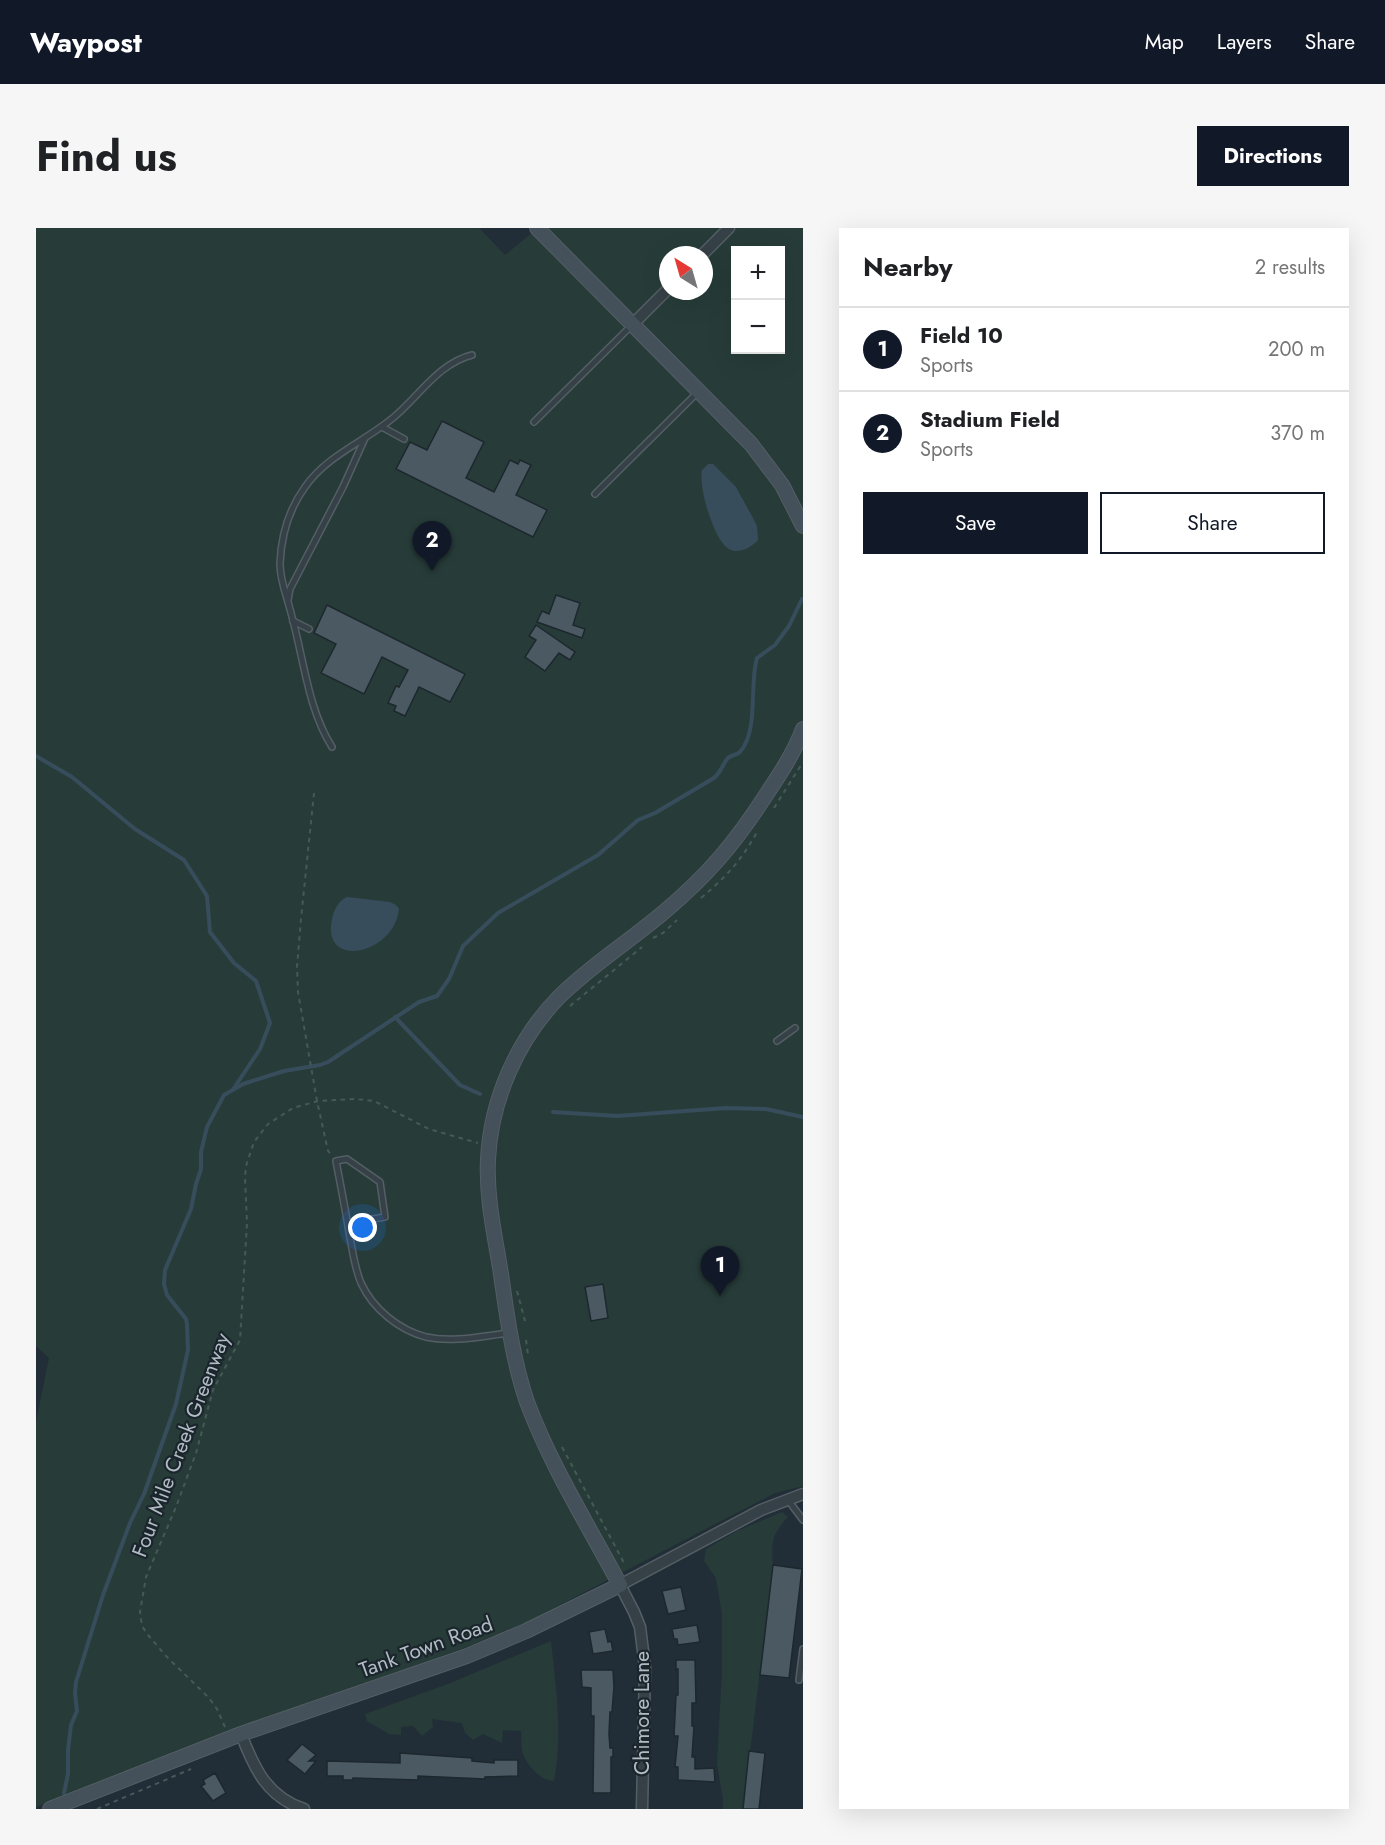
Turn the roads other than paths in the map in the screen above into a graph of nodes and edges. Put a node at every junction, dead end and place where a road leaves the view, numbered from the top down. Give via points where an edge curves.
1 (537, 228) edge
2 (729, 228) edge
3 (711, 246) edge
4 (659, 298) edge
5 (633, 324) junction
6 (472, 355) dead end
7 (700, 391) junction
8 (534, 422) dead end
9 (381, 427) junction
10 (365, 438) junction
11 (404, 440) dead end
12 (596, 494) dead end
13 (803, 526) edge
14 (288, 601) junction
15 (293, 621) junction
16 (309, 629) dead end
17 (803, 729) edge
18 (332, 747) dead end
19 (795, 1028) dead end
20 (777, 1041) dead end
21 (348, 1222) junction
22 (510, 1333) junction
23 (803, 1494) edge
24 (787, 1499) junction
25 (803, 1520) edge
26 (620, 1586) junction
27 (803, 1649) edge
28 (799, 1680) dead end
29 (241, 1734) junction
30 (50, 1809) edge
31 (304, 1809) edge
32 (642, 1809) edge

1 - 5 street
2 - 3 street
4 - 5 street
5 - 7 street
5 - 8 lane
6 - 9 lane via 452,362
7 - 12 lane
7 - 13 street via 762,457
9 - 10 lane
9 - 11 lane
10 - 14 lane
10 - 14 lane via 324,466 297,501 281,546 281,577
14 - 15 lane
15 - 16 lane
15 - 18 lane via 302,665
17 - 22 street via 780,774 730,848 695,885 560,997 517,1055 498,1101 488,1160 493,1227
19 - 20 lane
21 - 21 lane via 336,1161 347,1159 380,1182 385,1217
21 - 22 lane via 361,1283 380,1310 395,1323 427,1337 446,1339
22 - 26 street via 521,1382 539,1430
23 - 24 street, Tank Town Road
24 - 25 lane
24 - 26 street, Tank Town Road
26 - 29 street, Tank Town Road via 467,1656
26 - 32 street, Chimore Lane via 640,1627 645,1667
27 - 28 lane
29 - 30 street, Tank Town Road
29 - 31 street via 269,1787 280,1798

